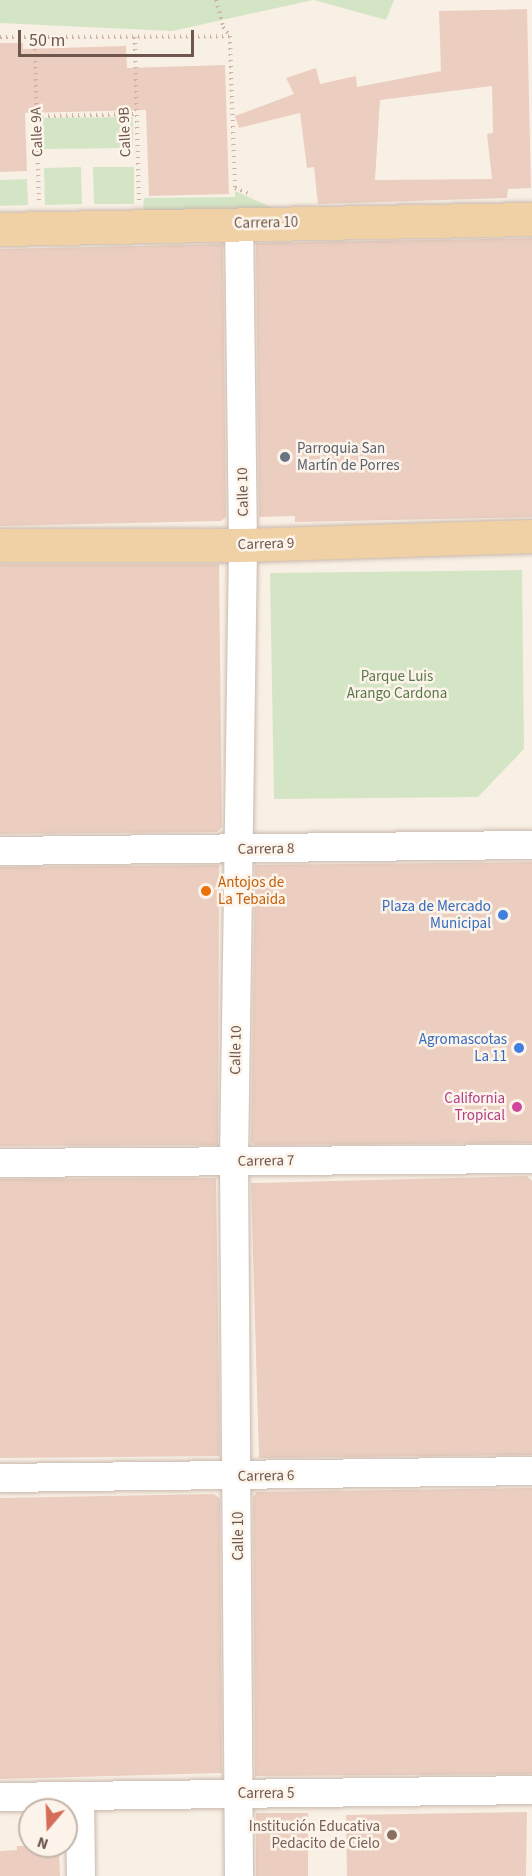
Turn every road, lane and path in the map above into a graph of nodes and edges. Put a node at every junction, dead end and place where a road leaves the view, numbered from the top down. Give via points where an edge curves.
1 (216, 0) edge
2 (230, 36) junction
3 (0, 37) edge
4 (35, 37) junction
5 (135, 38) junction
6 (136, 114) junction
7 (36, 116) junction
8 (532, 219) edge
9 (239, 223) junction
10 (278, 223) junction
11 (140, 225) junction
12 (40, 228) junction
13 (0, 229) edge
14 (532, 536) edge
15 (0, 545) edge
16 (243, 545) junction
17 (532, 845) edge
18 (238, 849) junction
19 (0, 851) edge
20 (532, 1159) edge
21 (234, 1162) junction
22 (0, 1163) edge
23 (532, 1471) edge
24 (239, 1477) junction
25 (0, 1479) edge
26 (532, 1790) edge
27 (241, 1794) junction
28 (80, 1796) junction
29 (0, 1797) edge
30 (81, 1876) edge
31 (238, 1876) edge

1 - 2 path via 223,27
2 - 5 path
2 - 10 path via 235,188 276,206
3 - 4 path
4 - 5 path
4 - 7 path, Calle 9A
5 - 6 path, Calle 9B
6 - 7 path
6 - 11 path, Calle 9B
7 - 12 path, Calle 9A
8 - 10 main road, Carrera 10
9 - 10 main road, Carrera 10
9 - 11 main road, Carrera 10
9 - 16 street, Calle 10
11 - 12 main road, Carrera 10
12 - 13 main road, Carrera 10
14 - 16 main road, Carrera 9
15 - 16 main road, Carrera 9
16 - 18 street, Calle 10
17 - 18 street, Carrera 8
18 - 19 street, Carrera 8
18 - 21 street, Calle 10
20 - 21 street, Carrera 7
21 - 22 street, Carrera 7
21 - 24 street, Calle 10
23 - 24 street, Carrera 6
24 - 25 street, Carrera 6
24 - 27 street, Calle 10
26 - 27 street, Carrera 5
27 - 28 street, Carrera 5
27 - 31 street, Calle 10
28 - 29 street, Carrera 5
28 - 30 street

